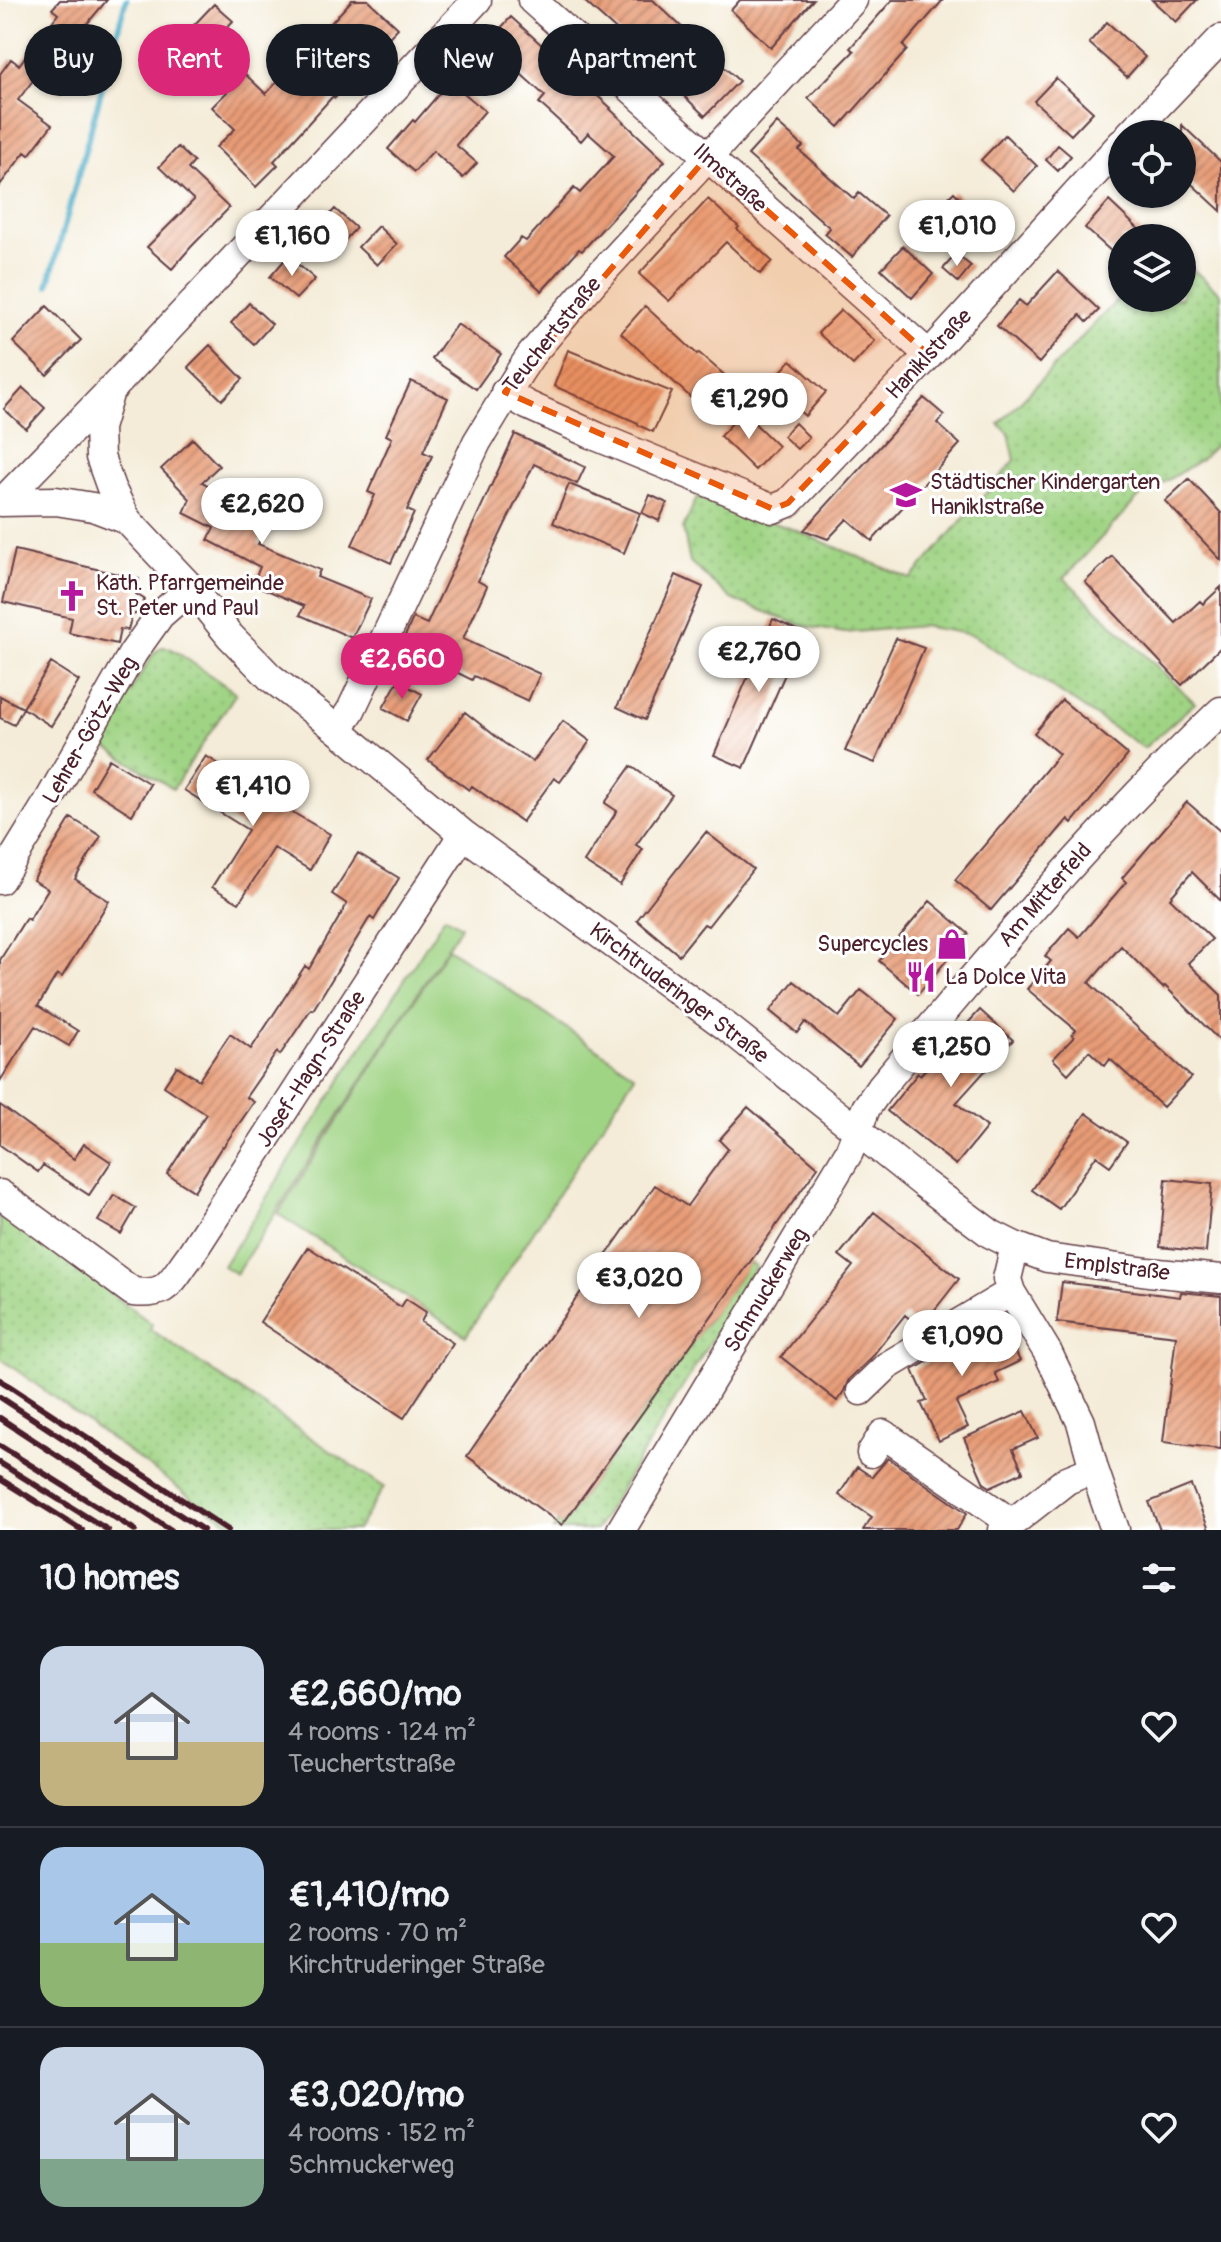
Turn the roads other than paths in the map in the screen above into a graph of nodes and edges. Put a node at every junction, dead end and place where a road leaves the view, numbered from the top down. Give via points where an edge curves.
1 (477, 0) edge
2 (532, 0) edge
3 (853, 0) edge
4 (1221, 39) edge
5 (1143, 120) edge
6 (707, 157) junction
7 (1108, 158) edge
8 (929, 355) junction
9 (110, 391) junction
10 (505, 392) junction
11 (1, 502) edge
12 (127, 520) junction
13 (191, 588) junction
14 (1221, 711) edge
15 (338, 730) junction
16 (463, 834) junction
17 (0, 880) edge
18 (857, 1130) junction
19 (0, 1194) edge
20 (1015, 1246) junction
21 (1221, 1279) edge
22 (1011, 1292) junction
23 (861, 1391) dead end
24 (871, 1453) dead end
25 (1094, 1469) junction
26 (1008, 1526) edge
27 (621, 1530) edge
28 (1115, 1530) edge

1 - 9 street
2 - 6 street, Ilmstraße
3 - 6 street, Teuchertstraße
4 - 5 street
6 - 8 street, Ilmstraße
6 - 10 street, Teuchertstraße via 586,290
7 - 8 street, Haniklstraße
8 - 10 street, Haniklstraße via 788,503 773,509 584,431
9 - 11 street
9 - 12 street via 99,428 100,457
10 - 15 street, Teuchertstraße
11 - 12 street via 56,501
12 - 13 street, Kirchtruderinger Straße
13 - 15 street, Kirchtruderinger Straße via 270,677
13 - 17 street, Lehrer-Götz-Weg via 160,615 133,653
14 - 18 street, Am Mitterfeld via 1063,873 880,1088
15 - 16 street, Kirchtruderinger Straße
16 - 18 street, Kirchtruderinger Straße via 727,1027
16 - 19 street, Josef-Hagn-Straße via 166,1288 151,1294 133,1292
18 - 20 street, Kirchtruderinger Straße via 980,1226
18 - 27 street, Schmuckerweg via 849,1152
20 - 21 street, Emplstraße via 1047,1258
20 - 22 street via 1007,1279
22 - 23 street via 887,1366
22 - 25 street via 1081,1422
24 - 26 street via 883,1434
25 - 26 street via 1067,1480
25 - 28 street

